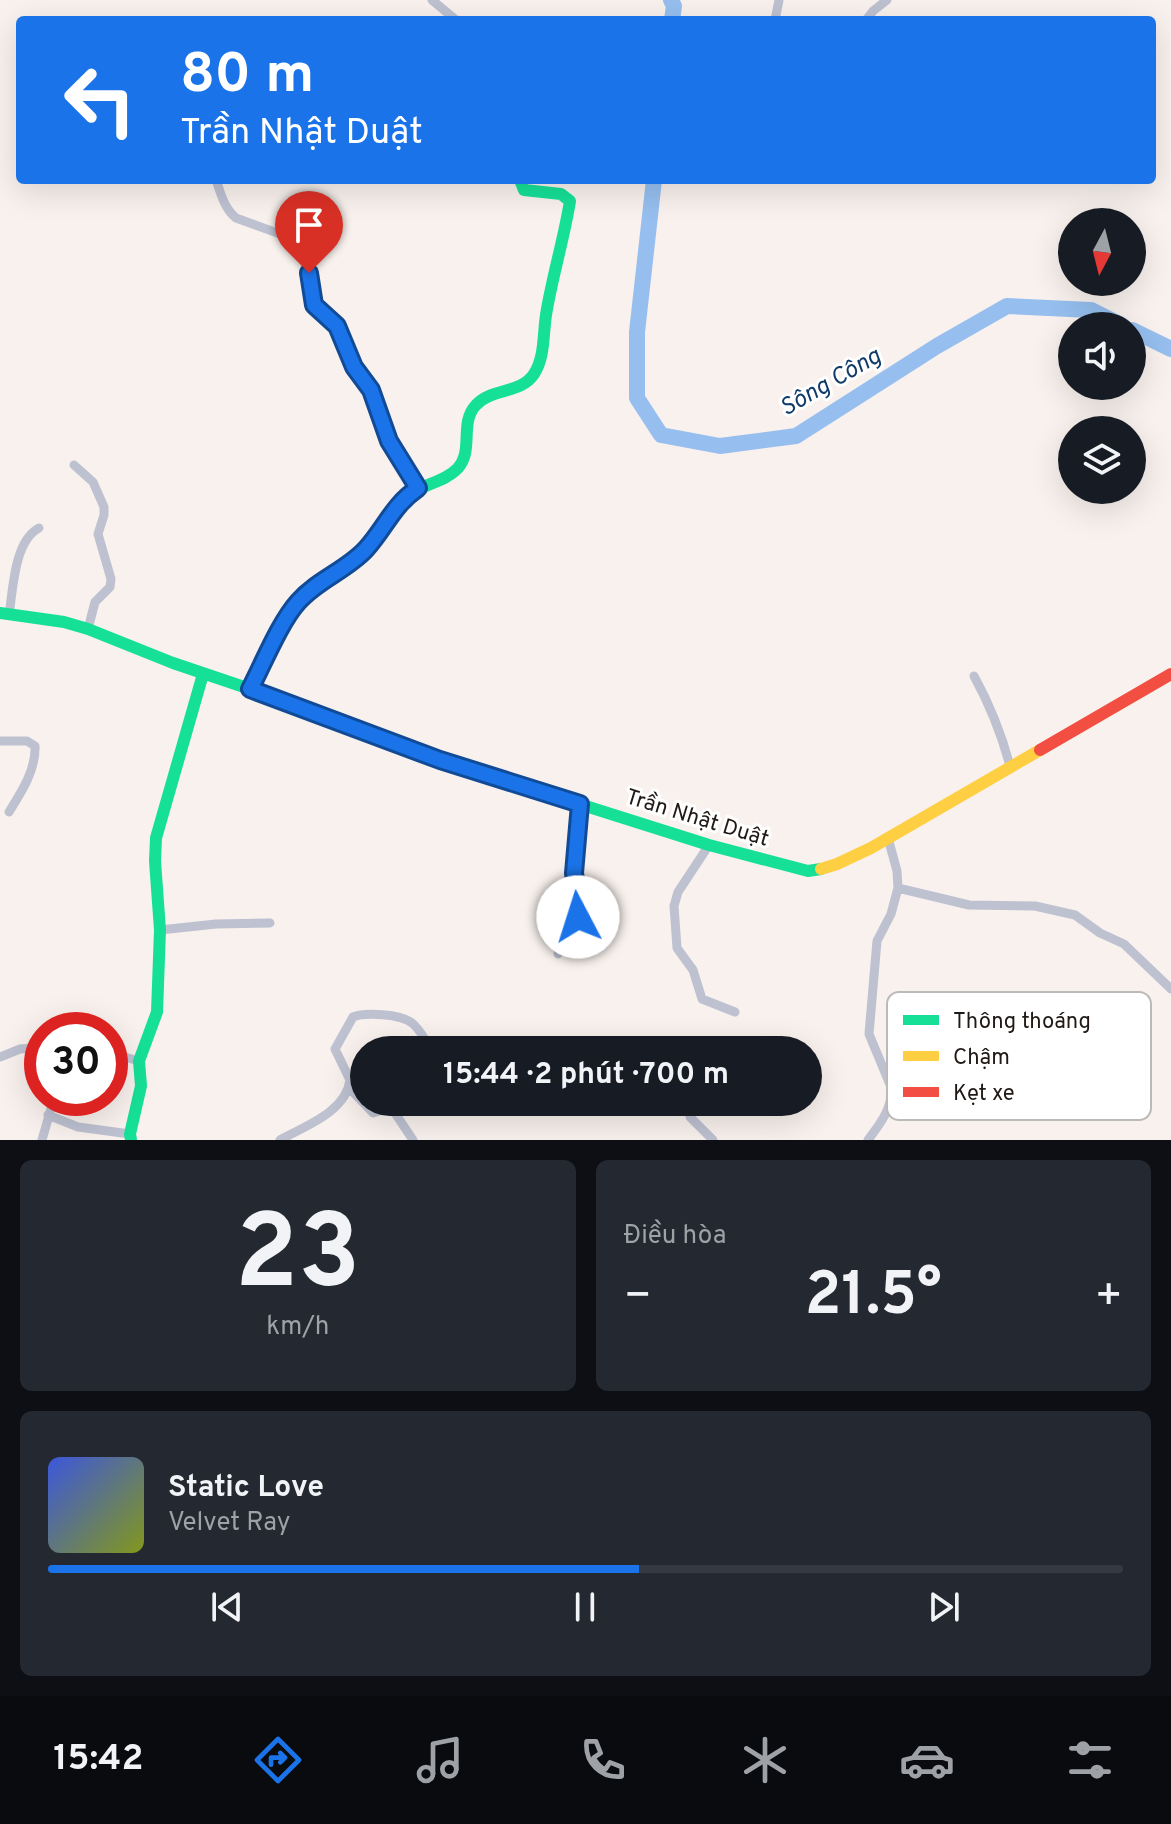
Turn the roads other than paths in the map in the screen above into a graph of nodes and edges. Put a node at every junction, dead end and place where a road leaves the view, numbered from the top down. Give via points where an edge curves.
1 (432, 0) edge
2 (887, 0) edge
3 (451, 16) edge
4 (869, 16) edge
5 (217, 184) edge
6 (522, 184) edge
7 (74, 465) dead end
8 (418, 488) junction
9 (39, 528) dead end
10 (5, 614) edge
11 (88, 629) junction
12 (203, 674) junction
13 (1171, 674) edge
14 (974, 676) dead end
15 (250, 689) junction
16 (0, 741) edge
17 (1010, 766) junction
18 (580, 804) junction
19 (9, 812) dead end
20 (888, 838) junction
21 (709, 845) junction
22 (898, 888) junction
23 (270, 923) dead end
24 (160, 930) junction
25 (558, 954) dead end
26 (1171, 989) edge
27 (735, 1012) dead end
28 (422, 1036) edge
29 (24, 1049) edge
30 (0, 1057) edge
31 (128, 1058) edge
32 (139, 1061) junction
33 (887, 1077) edge
34 (350, 1080) edge
35 (350, 1080) edge
36 (349, 1088) junction
37 (887, 1111) edge
38 (48, 1116) edge
39 (50, 1116) edge
40 (690, 1117) dead end
41 (130, 1137) edge
42 (42, 1140) edge
43 (280, 1140) edge
44 (413, 1140) edge
45 (713, 1140) edge
46 (868, 1140) edge

1 - 3 street
2 - 4 street
5 - 8 street via 236,218 313,249 309,279 314,305 337,326 354,367 371,390 389,441
6 - 8 main road via 524,190 561,194 570,201 538,364 525,383 473,408 461,466
7 - 11 street via 93,482 104,507 98,534 111,579 95,602
8 - 15 main road via 398,505 363,552 298,602
9 - 10 street via 31,532 19,555
10 - 11 main road, Trần Nhật Duật
11 - 12 main road, Trần Nhật Duật
12 - 15 main road, Trần Nhật Duật
12 - 24 main road via 156,838
13 - 17 main road, Trần Nhật Duật
14 - 17 street
15 - 18 main road, Trần Nhật Duật via 440,760
16 - 19 street via 35,746 26,782
17 - 20 main road, Trần Nhật Duật
18 - 21 main road, Trần Nhật Duật
18 - 25 street via 574,873 578,917
20 - 21 main road, Trần Nhật Duật via 819,872
20 - 22 street
21 - 27 street via 676,898 675,941 693,970 702,999
22 - 26 street via 969,905 1035,906 1075,915 1124,944
22 - 33 street via 876,948 869,1034
23 - 24 street
24 - 32 main road via 157,1012
28 - 35 street via 411,1022 396,1016 356,1015 335,1049
29 - 30 street
31 - 32 street
32 - 41 main road via 141,1086
34 - 36 street
36 - 43 street via 327,1113
36 - 44 street via 373,1113 393,1110
37 - 46 street
38 - 42 street
39 - 41 street
40 - 45 street

